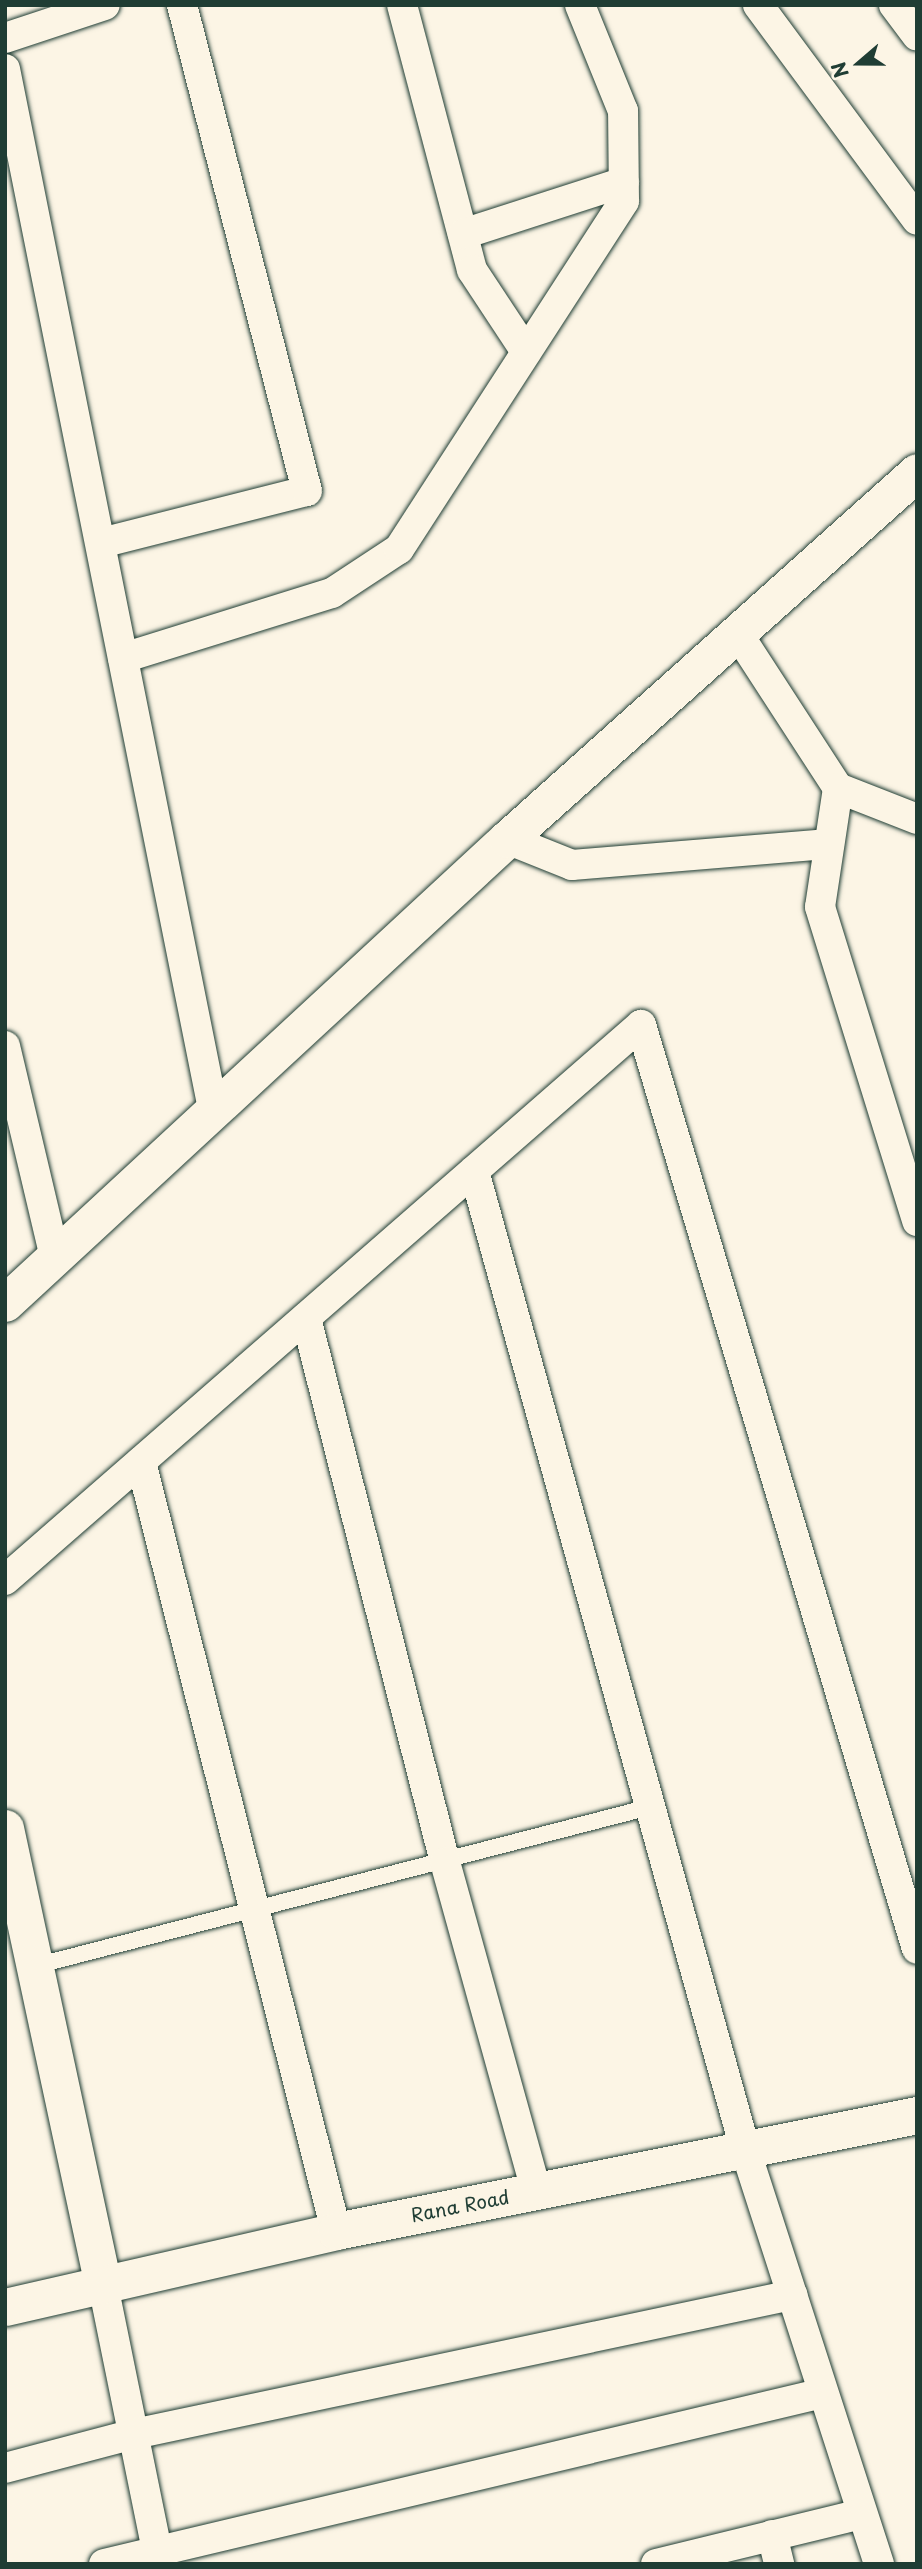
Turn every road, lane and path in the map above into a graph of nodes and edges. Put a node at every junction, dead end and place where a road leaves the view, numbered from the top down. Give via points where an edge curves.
1 (105, 5) edge
2 (182, 5) edge
3 (402, 5) edge
4 (580, 5) edge
5 (758, 5) edge
6 (894, 5) edge
7 (917, 36) edge
8 (5, 38) edge
9 (5, 69) edge
10 (624, 182) junction
11 (917, 220) edge
12 (463, 234) junction
13 (526, 352) junction
14 (917, 472) edge
15 (100, 543) junction
16 (736, 631) junction
17 (123, 658) junction
18 (838, 788) junction
19 (917, 819) edge
20 (507, 839) junction
21 (829, 844) junction
22 (5, 1045) edge
23 (213, 1109) junction
24 (474, 1171) junction
25 (917, 1220) edge
26 (55, 1257) junction
27 (5, 1303) edge
28 (306, 1318) junction
29 (141, 1462) junction
30 (5, 1580) edge
31 (650, 1807) junction
32 (5, 1828) edge
33 (445, 1862) junction
34 (254, 1911) junction
35 (917, 1950) edge
36 (35, 1966) junction
37 (917, 2115) edge
38 (746, 2149) junction
39 (536, 2191) junction
40 (336, 2231) junction
41 (103, 2285) junction
42 (792, 2295) junction
43 (5, 2308) edge
44 (823, 2393) junction
45 (134, 2434) junction
46 (5, 2468) edge
47 (861, 2514) junction
48 (775, 2550) edge
49 (159, 2557) edge
50 (104, 2564) edge
51 (656, 2564) edge
52 (879, 2564) edge

1 - 8 street
2 - 15 street via 307,491
3 - 12 street
4 - 10 street via 623,111
5 - 11 street
6 - 7 street
9 - 15 street
10 - 12 street
10 - 13 street via 624,201
12 - 13 street via 472,270
13 - 17 street via 399,549 332,593
14 - 16 street
15 - 17 street
16 - 18 street
16 - 20 street
17 - 23 street
18 - 19 street
18 - 21 street
20 - 21 street via 572,865
20 - 23 street
21 - 25 street via 820,907
22 - 26 street
23 - 26 street
24 - 28 street
24 - 31 street
24 - 35 street via 641,1025
26 - 27 street
28 - 29 street
28 - 33 street
29 - 30 street
29 - 34 street
31 - 33 lane
31 - 38 street
32 - 36 street
33 - 34 lane
33 - 39 street
34 - 36 lane
34 - 40 street
36 - 41 street
37 - 38 street, Rana Road
38 - 39 street, Rana Road
38 - 42 street
39 - 40 street, Rana Road
40 - 41 street, Rana Road
41 - 43 street, Rana Road
41 - 45 street
42 - 44 street
42 - 45 street
44 - 47 street
44 - 49 street
45 - 46 street
45 - 49 street
47 - 48 street
47 - 52 street
48 - 51 street
49 - 50 street

